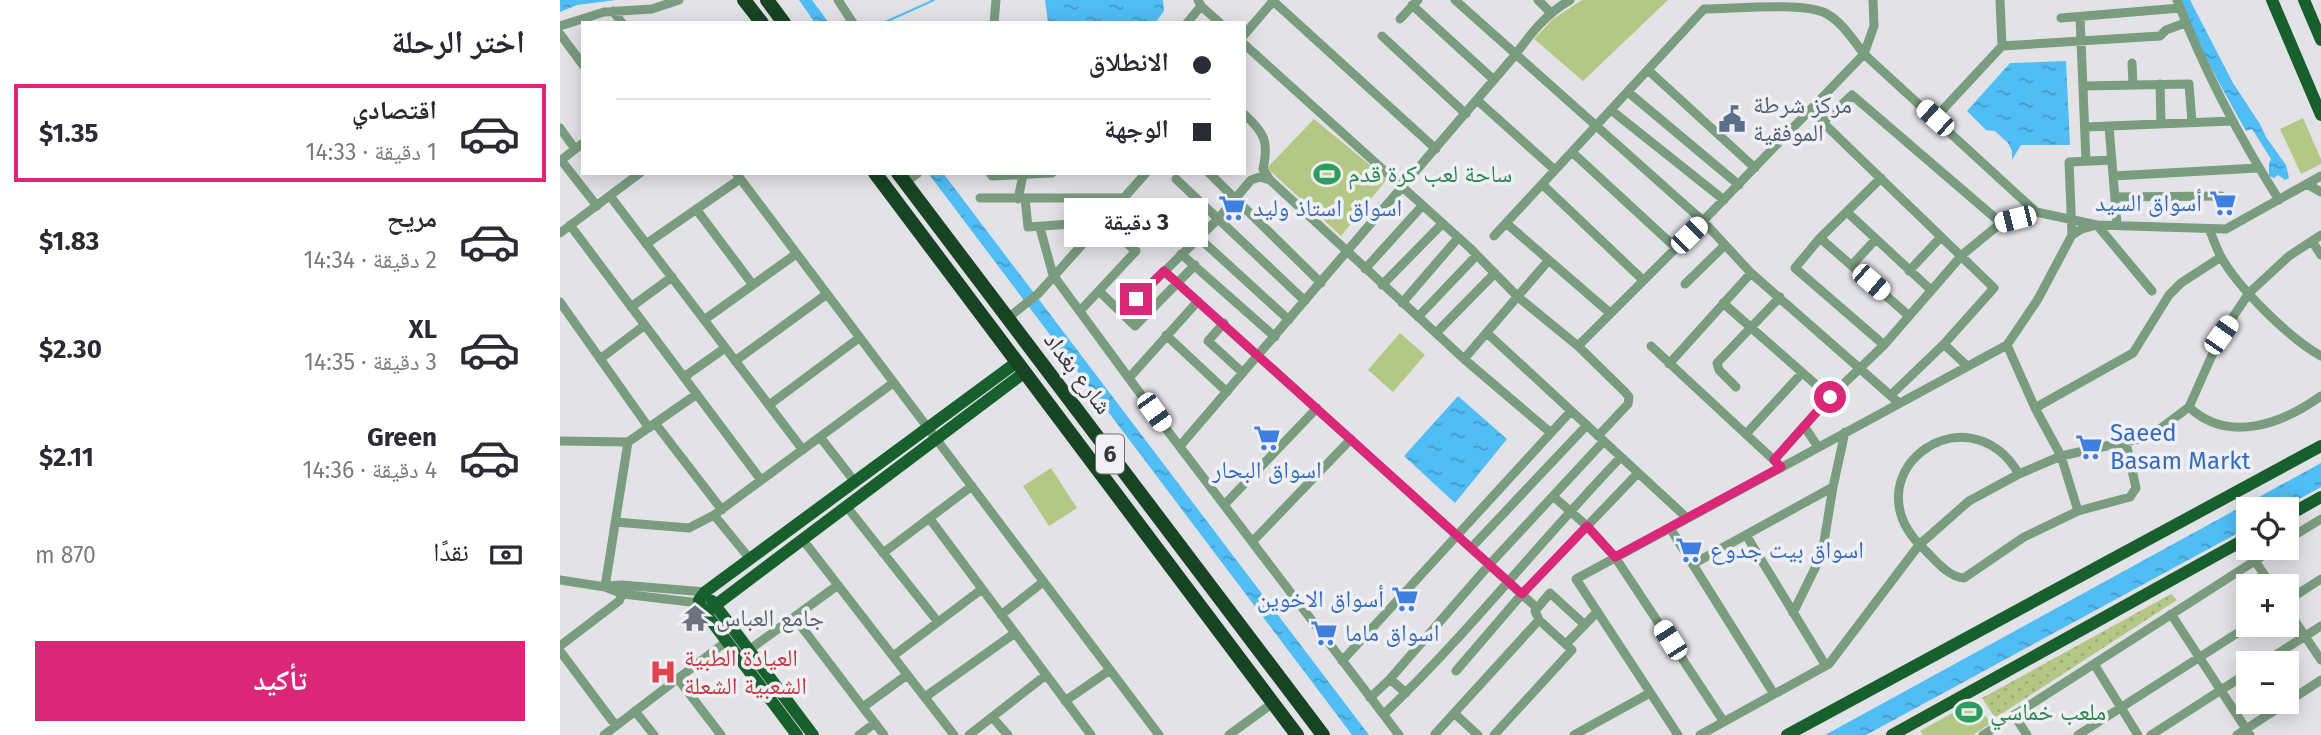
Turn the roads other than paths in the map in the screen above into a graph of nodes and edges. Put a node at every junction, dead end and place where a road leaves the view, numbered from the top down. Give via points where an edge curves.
1 (679, 0) edge
2 (744, 0) edge
3 (767, 0) edge
4 (838, 0) edge
5 (996, 0) edge
6 (1273, 0) edge
7 (1455, 0) edge
8 (1538, 0) edge
9 (1570, 0) edge
10 (1873, 0) edge
11 (2000, 0) edge
12 (2272, 0) edge
13 (2304, 0) edge
14 (1199, 3) edge
15 (1415, 3) edge
16 (1761, 4) edge
17 (2179, 4) edge
18 (613, 11) junction
19 (1550, 12) junction
20 (2080, 17) junction
21 (2061, 18) dead end
22 (1400, 19) dead end
23 (620, 21) edge
24 (760, 21) edge
25 (783, 21) edge
26 (852, 21) edge
27 (994, 21) edge
28 (1188, 21) edge
29 (1218, 21) edge
30 (2185, 23) junction
31 (560, 26) edge
32 (1246, 33) edge
33 (560, 34) edge
34 (1382, 36) dead end
35 (2321, 40) edge
36 (2081, 42) junction
37 (1246, 46) edge
38 (2002, 46) junction
39 (1516, 54) junction
40 (1864, 54) junction
41 (581, 62) edge
42 (2132, 63) dead end
43 (1648, 70) junction
44 (1494, 80) junction
45 (2160, 84) junction
46 (2133, 85) junction
47 (2083, 86) junction
48 (1628, 92) junction
49 (1477, 100) junction
50 (1611, 110) junction
51 (1811, 111) junction
52 (1466, 114) junction
53 (1246, 116) edge
54 (2321, 116) edge
55 (1935, 118) junction
56 (1823, 121) junction
57 (2232, 121) junction
58 (2192, 122) junction
59 (2161, 124) junction
60 (2109, 126) junction
61 (1595, 127) junction
62 (2085, 127) junction
63 (560, 128) edge
64 (579, 146) edge
65 (1436, 149) junction
66 (1572, 152) junction
67 (561, 160) edge
68 (2112, 160) junction
69 (2086, 161) junction
70 (1755, 168) junction
71 (2259, 168) junction
72 (1555, 170) junction
73 (637, 175) edge
74 (877, 175) edge
75 (991, 175) edge
76 (1023, 175) edge
77 (1144, 175) edge
78 (1211, 175) edge
79 (738, 176) edge
80 (2113, 176) junction
81 (2321, 176) edge
82 (909, 177) edge
83 (1881, 178) junction
84 (1176, 179) dead end
85 (1270, 180) junction
86 (1542, 184) junction
87 (2307, 184) junction
88 (1739, 185) junction
89 (1403, 188) junction
90 (2321, 192) edge
91 (2221, 195) dead end
92 (610, 196) junction
93 (2115, 197) junction
94 (980, 198) dead end
95 (1122, 198) junction
96 (1021, 199) junction
97 (1234, 199) junction
98 (1724, 200) junction
99 (2279, 200) junction
100 (597, 206) junction
101 (1422, 206) junction
102 (696, 209) junction
103 (1847, 212) junction
104 (2036, 212) junction
105 (1218, 219) junction
106 (2070, 219) junction
107 (1703, 221) junction
108 (1101, 222) junction
109 (1506, 223) junction
110 (2001, 223) junction
111 (1443, 224) junction
112 (2117, 224) junction
113 (570, 225) junction
114 (2097, 225) junction
115 (1040, 228) junction
116 (2209, 229) junction
117 (560, 233) edge
118 (2321, 234) edge
119 (2072, 235) junction
120 (1494, 236) dead end
121 (1198, 237) junction
122 (1941, 237) junction
123 (1458, 238) junction
124 (1820, 238) junction
125 (1876, 239) junction
126 (2312, 241) junction
127 (646, 244) junction
128 (1724, 246) junction
129 (1676, 248) junction
130 (1347, 253) junction
131 (796, 254) junction
132 (1181, 254) junction
133 (1477, 255) junction
134 (1962, 255) junction
135 (2321, 255) edge
136 (2221, 257) junction
137 (1548, 261) junction
138 (1195, 265) junction
139 (1852, 265) junction
140 (1366, 270) junction
141 (1164, 271) junction
142 (1909, 271) junction
143 (1495, 273) junction
144 (1751, 273) junction
145 (1053, 275) junction
146 (671, 277) junction
147 (1643, 280) junction
148 (1177, 282) junction
149 (1321, 283) junction
150 (1685, 284) dead end
151 (753, 285) junction
152 (1382, 285) junction
153 (1931, 290) junction
154 (1099, 291) junction
155 (2152, 292) dead end
156 (2249, 293) junction
157 (827, 294) junction
158 (1518, 297) junction
159 (1780, 297) junction
160 (1198, 301) junction
161 (1305, 301) junction
162 (560, 302) edge
163 (1402, 303) junction
164 (1723, 303) junction
165 (631, 307) junction
166 (1080, 311) junction
167 (1122, 313) junction
168 (1610, 313) junction
169 (1908, 315) junction
170 (1418, 317) junction
171 (1007, 318) junction
172 (704, 320) junction
173 (1289, 320) junction
174 (1224, 323) junction
175 (645, 325) junction
176 (1751, 328) junction
177 (1487, 333) junction
178 (1436, 334) junction
179 (1166, 335) junction
180 (1275, 337) junction
181 (859, 338) junction
182 (1944, 344) junction
183 (1884, 345) junction
184 (2007, 345) junction
185 (1578, 346) junction
186 (1651, 346) dead end
187 (725, 348) junction
188 (1259, 355) junction
189 (2321, 356) edge
190 (600, 359) junction
191 (1464, 359) junction
192 (736, 361) junction
193 (1669, 364) junction
194 (1967, 366) junction
195 (1021, 367) junction
196 (1860, 368) junction
197 (1243, 373) junction
198 (1802, 373) junction
199 (684, 377) junction
200 (1129, 378) junction
201 (893, 383) junction
202 (1736, 387) dead end
203 (1227, 392) junction
204 (697, 394) junction
205 (1891, 395) junction
206 (2321, 396) edge
207 (1830, 397) junction
208 (1899, 403) junction
209 (769, 405) junction
210 (2189, 407) junction
211 (1317, 408) junction
212 (2035, 408) junction
213 (1571, 411) junction
214 (1587, 425) junction
215 (652, 426) junction
216 (1804, 426) junction
217 (928, 428) junction
218 (1845, 432) junction
219 (1551, 433) junction
220 (1746, 434) junction
221 (820, 437) junction
222 (1601, 438) junction
223 (936, 439) junction
224 (1351, 439) junction
225 (560, 440) edge
226 (628, 442) junction
227 (2126, 443) junction
228 (1180, 446) junction
229 (2321, 446) edge
230 (1818, 447) junction
231 (803, 450) junction
232 (2061, 456) junction
233 (1621, 457) junction
234 (1777, 464) junction
235 (1638, 473) junction
236 (2018, 474) junction
237 (761, 480) junction
238 (855, 482) junction
239 (972, 486) junction
240 (1832, 487) junction
241 (1553, 496) junction
242 (2321, 497) edge
243 (1225, 504) junction
244 (846, 507) junction
245 (2299, 509) edge
246 (1569, 510) junction
247 (2078, 511) junction
248 (718, 512) junction
249 (1687, 518) junction
250 (930, 519) junction
251 (2321, 519) edge
252 (615, 522) junction
253 (1587, 526) junction
254 (1670, 527) junction
255 (2299, 533) edge
256 (1457, 535) junction
257 (1746, 535) junction
258 (803, 540) junction
259 (1253, 541) junction
260 (2236, 544) edge
261 (1919, 545) junction
262 (1471, 548) junction
263 (883, 553) junction
264 (1615, 557) junction
265 (750, 559) junction
266 (2255, 561) joint
267 (1693, 564) junction
268 (1489, 565) junction
269 (2264, 574) edge
270 (2321, 579) edge
271 (560, 580) edge
272 (1043, 582) junction
273 (1508, 582) junction
274 (838, 585) junction
275 (605, 587) junction
276 (982, 589) junction
277 (625, 590) junction
278 (2299, 593) edge
279 (1522, 594) junction
280 (706, 603) junction
281 (1537, 608) junction
282 (1597, 612) junction
283 (1793, 613) junction
284 (2171, 614) junction
285 (1001, 615) junction
286 (794, 617) junction
287 (1539, 620) junction
288 (938, 622) junction
289 (1585, 625) junction
290 (2321, 626) edge
291 (2299, 627) edge
292 (1015, 633) junction
293 (2236, 634) edge
294 (2305, 636) junction
295 (727, 641) junction
296 (1566, 644) junction
297 (560, 649) edge
298 (749, 650) junction
299 (2282, 651) edge
300 (893, 656) junction
301 (2199, 657) junction
302 (2321, 660) edge
303 (1342, 661) junction
304 (2094, 664) junction
305 (1826, 666) junction
306 (1110, 670) junction
307 (1456, 671) dead end
308 (907, 675) junction
309 (1046, 676) junction
310 (678, 679) junction
311 (1391, 679) junction
312 (2236, 680) edge
313 (2321, 680) edge
314 (2221, 690) junction
315 (1406, 693) junction
316 (1650, 693) junction
317 (1774, 694) junction
318 (925, 697) junction
319 (1370, 698) junction
320 (1065, 701) junction
321 (1273, 703) junction
322 (863, 707) junction
323 (2121, 707) junction
324 (635, 711) junction
325 (1454, 713) junction
326 (1384, 714) junction
327 (2014, 715) junction
328 (992, 717) junction
329 (1724, 722) junction
330 (875, 723) junction
331 (615, 726) junction
332 (2248, 732) edge
333 (1435, 734) edge
334 (2137, 734) edge
335 (604, 735) edge
336 (654, 735) edge
337 (721, 735) edge
338 (797, 735) edge
339 (813, 735) edge
340 (859, 735) edge
341 (884, 735) edge
342 (954, 735) edge
343 (969, 735) edge
344 (1008, 735) edge
345 (1091, 735) edge
346 (1159, 735) edge
347 (1229, 735) edge
348 (1297, 735) edge
349 (1323, 735) edge
350 (1399, 735) edge
351 (1478, 735) edge
352 (1494, 735) edge
353 (1574, 735) edge
354 (1678, 735) edge
355 (1700, 735) edge
356 (1787, 735) edge
357 (1892, 735) edge
358 (1983, 735) edge
359 (2027, 735) edge
360 (2078, 735) edge
361 (2151, 735) edge
362 (2237, 735) edge

1 - 18 street via 652,9
2 - 24 highway
3 - 25 highway
4 - 26 street
5 - 27 street
6 - 32 street
6 - 65 street
7 - 39 street
8 - 19 street
9 - 19 street
10 - 40 street via 1874,26
11 - 38 street
12 - 54 main road
13 - 35 main road
14 - 28 street
14 - 29 street
15 - 22 street
15 - 44 street
16 - 40 street via 1824,12 1848,32
16 - 43 street via 1704,9
17 - 20 street
17 - 30 street
18 - 23 street
18 - 31 street
19 - 39 street
20 - 21 street
20 - 36 street
30 - 36 street via 2160,36
30 - 57 street
33 - 41 street
34 - 52 street
36 - 38 street
36 - 47 street
37 - 89 street
38 - 55 street
39 - 44 street
39 - 61 street
40 - 51 street
40 - 55 street
42 - 46 street
43 - 48 street
43 - 70 street
44 - 49 street
45 - 46 street
45 - 58 street via 2189,84
45 - 59 street
46 - 47 street
47 - 62 street
48 - 50 street
48 - 88 street
49 - 52 street
49 - 72 street
50 - 61 street
50 - 98 street
51 - 56 street
51 - 70 street
52 - 65 street
53 - 85 street via 1266,140 1263,169
55 - 104 street
56 - 83 street
56 - 110 street via 1852,94
57 - 58 street
57 - 71 street
58 - 59 street
59 - 60 street
60 - 62 street
60 - 68 street
61 - 66 street
61 - 107 street
62 - 69 street
63 - 64 street
64 - 67 street
65 - 89 street
66 - 72 street
66 - 129 street
67 - 100 street
68 - 69 street
68 - 80 street
69 - 106 street via 2069,162
70 - 88 street
71 - 80 street
71 - 99 street
72 - 86 street
73 - 92 street
74 - 195 highway, شارع بغداد / 6
75 - 76 street
76 - 96 street
77 - 95 street
78 - 97 street
79 - 102 street
79 - 131 street
80 - 93 street
81 - 87 street
82 - 171 highway, شارع بغداد / 6
83 - 103 street
83 - 122 street
84 - 105 street
85 - 97 street via 1251,180
85 - 130 street
86 - 109 street
86 - 147 street
87 - 90 street
87 - 99 street
88 - 98 street
89 - 101 street
89 - 130 street
91 - 93 street
92 - 100 street
92 - 127 street
93 - 112 street
94 - 96 street
95 - 96 street
95 - 108 street
96 - 115 street via 1028,227
97 - 105 street
97 - 149 street
98 - 107 street
99 - 116 street via 2227,229
100 - 113 street
101 - 111 street
101 - 140 street
102 - 127 street
102 - 151 street
103 - 124 street
103 - 125 street
104 - 106 street
104 - 110 street
105 - 121 street
105 - 161 street
106 - 114 street
106 - 119 street
107 - 128 street
107 - 129 street
108 - 115 street
108 - 145 street
108 - 154 street via 1136,251
109 - 120 street
109 - 137 street
110 - 134 street
111 - 123 street
111 - 152 street
112 - 114 street
112 - 116 street
113 - 117 street
113 - 165 street
114 - 119 street
114 - 155 street
115 - 145 street
116 - 136 street
118 - 126 street
119 - 184 street
121 - 132 street
121 - 173 street
122 - 134 street
122 - 142 street
123 - 133 street
123 - 163 street
124 - 139 street
124 - 183 street via 1795,268
125 - 139 street
125 - 142 street
126 - 135 street
126 - 156 street
127 - 146 street
128 - 144 street
128 - 150 street
129 - 147 street
130 - 140 street
130 - 149 street
131 - 151 street
131 - 157 street
132 - 138 street
132 - 141 street
133 - 143 street
133 - 170 street
134 - 153 street
134 - 182 street via 1994,288
136 - 156 street
136 - 212 street via 2169,295 2133,353
137 - 158 street
137 - 168 street
138 - 148 street
138 - 180 street
139 - 169 street
140 - 152 street
141 - 148 street
141 - 167 street
142 - 153 street
143 - 158 street
143 - 178 street
144 - 159 street
144 - 164 street
145 - 166 street
145 - 171 street via 1038,294
146 - 165 street
146 - 172 street
147 - 168 street
148 - 160 street
148 - 167 street via 1135,326
149 - 161 street
151 - 172 street
152 - 163 street
153 - 169 street
154 - 166 street
154 - 167 street
156 - 189 street via 2303,345
156 - 210 street via 2221,335
157 - 181 street
157 - 192 street
158 - 177 street
158 - 185 street
159 - 176 street
159 - 196 street
160 - 174 street
160 - 179 street
161 - 173 street
162 - 190 street
163 - 170 street
164 - 176 street
164 - 193 street
165 - 175 street
166 - 200 street
168 - 185 street
169 - 183 street
170 - 178 street
171 - 349 highway, شارع بغداد / 6
172 - 187 street
173 - 180 street
174 - 188 street
174 - 197 street via 1209,341
175 - 190 street
175 - 199 street
176 - 198 street
176 - 202 street via 1717,363 1718,370
177 - 191 street
177 - 213 street
178 - 191 street
179 - 200 street
179 - 203 street
180 - 188 street
181 - 201 street
181 - 209 street
182 - 194 street
182 - 205 street
183 - 196 street
184 - 194 street
184 - 212 street
185 - 222 street via 1629,397
186 - 193 street
187 - 192 street
187 - 199 street
188 - 197 street
188 - 211 street
190 - 215 street
191 - 219 street
192 - 209 street
193 - 220 street
194 - 208 street
195 - 217 main road
195 - 223 main road
195 - 321 highway, شارع بغداد / 6
196 - 205 street
196 - 207 street
197 - 203 street
198 - 207 street
198 - 220 street
199 - 204 street
200 - 228 street
201 - 217 street
201 - 221 street
203 - 228 street
204 - 215 street
204 - 237 street
205 - 208 street
206 - 210 street via 2278,421 2246,427 2218,426
207 - 216 street
208 - 218 street
209 - 231 street
210 - 227 street via 2161,428
211 - 224 street
211 - 243 street
212 - 232 street
213 - 214 street
213 - 219 street
214 - 222 street
214 - 262 street
215 - 226 street
215 - 248 street
216 - 230 street
216 - 234 street
217 - 223 street
217 - 238 main road
218 - 230 street
218 - 240 street
219 - 256 street
220 - 234 street
221 - 231 street
221 - 238 street
222 - 233 street
222 - 241 street
223 - 239 street
223 - 244 main road
224 - 256 street
224 - 259 street
225 - 226 street
226 - 252 street
227 - 232 street
227 - 247 street via 2136,488 2130,497
228 - 243 street
229 - 356 main road
230 - 234 street
231 - 237 street
232 - 236 street
232 - 247 street
233 - 235 street
233 - 246 street
234 - 249 street
235 - 249 street
235 - 253 street
236 - 261 street via 1969,501
236 - 261 street via 2006,455 1982,440 1958,437 1925,449 1907,467 1898,497 1901,521
237 - 248 street
238 - 265 main road
239 - 250 street
239 - 272 street
240 - 257 street
240 - 283 street via 1822,554
241 - 246 street
241 - 268 street
242 - 245 main road
243 - 259 street
244 - 258 main road
244 - 263 street
246 - 253 street
246 - 273 street
247 - 261 street via 2024,537 1964,578 1955,577
248 - 252 street via 688,528
248 - 265 street
249 - 254 street
250 - 263 street
250 - 276 street
251 - 255 street
252 - 275 street
253 - 264 street
253 - 279 street
254 - 264 street
254 - 267 street
256 - 262 street
256 - 303 street
257 - 267 street
257 - 283 street
258 - 274 street
258 - 280 main road
259 - 303 street
260 - 357 main road
261 - 305 street
262 - 268 street
263 - 288 street
264 - 282 street via 1576,579
264 - 329 street
265 - 280 main road
266 - 269 street
266 - 284 street
267 - 317 street
268 - 273 street
268 - 311 street
270 - 278 street
271 - 275 street
272 - 285 street
272 - 306 street
273 - 279 street
273 - 315 street
274 - 286 street
274 - 300 street
275 - 277 street
276 - 285 street
276 - 288 street
277 - 280 street
277 - 297 street via 619,601
279 - 281 street
279 - 307 street
280 - 295 main road
280 - 298 main road
281 - 287 street via 1534,613
281 - 289 street via 1550,593
282 - 289 street
282 - 316 street
283 - 305 street
284 - 301 street
284 - 304 street
285 - 292 street
286 - 298 street
286 - 322 street
287 - 296 street
287 - 325 street
288 - 300 street
289 - 296 street
290 - 294 street
291 - 294 street
292 - 309 street
292 - 318 street
293 - 301 street
294 - 299 street
294 - 302 street
295 - 310 street
295 - 338 main road
296 - 352 street via 1572,650
297 - 331 street
298 - 339 main road
300 - 308 street
301 - 314 street
301 - 323 street
303 - 319 street
304 - 323 street
304 - 327 street
305 - 317 street
306 - 320 street
306 - 346 street
308 - 318 street
308 - 322 street
309 - 320 street
309 - 328 street
310 - 324 street
310 - 337 street
311 - 315 street
311 - 319 street
312 - 314 street
313 - 332 street
314 - 332 street
314 - 361 street
315 - 326 street
316 - 353 street
316 - 354 street
317 - 329 street
318 - 342 street
319 - 326 street
320 - 345 street
321 - 347 street
321 - 348 highway, شارع بغداد / 6
322 - 330 street
323 - 334 street
323 - 360 street
324 - 331 street
324 - 336 street
325 - 333 street
325 - 351 street
326 - 350 street
327 - 358 street
327 - 359 street
328 - 343 street
328 - 344 street
329 - 355 street
330 - 340 street
330 - 341 street
331 - 335 street
332 - 362 street

